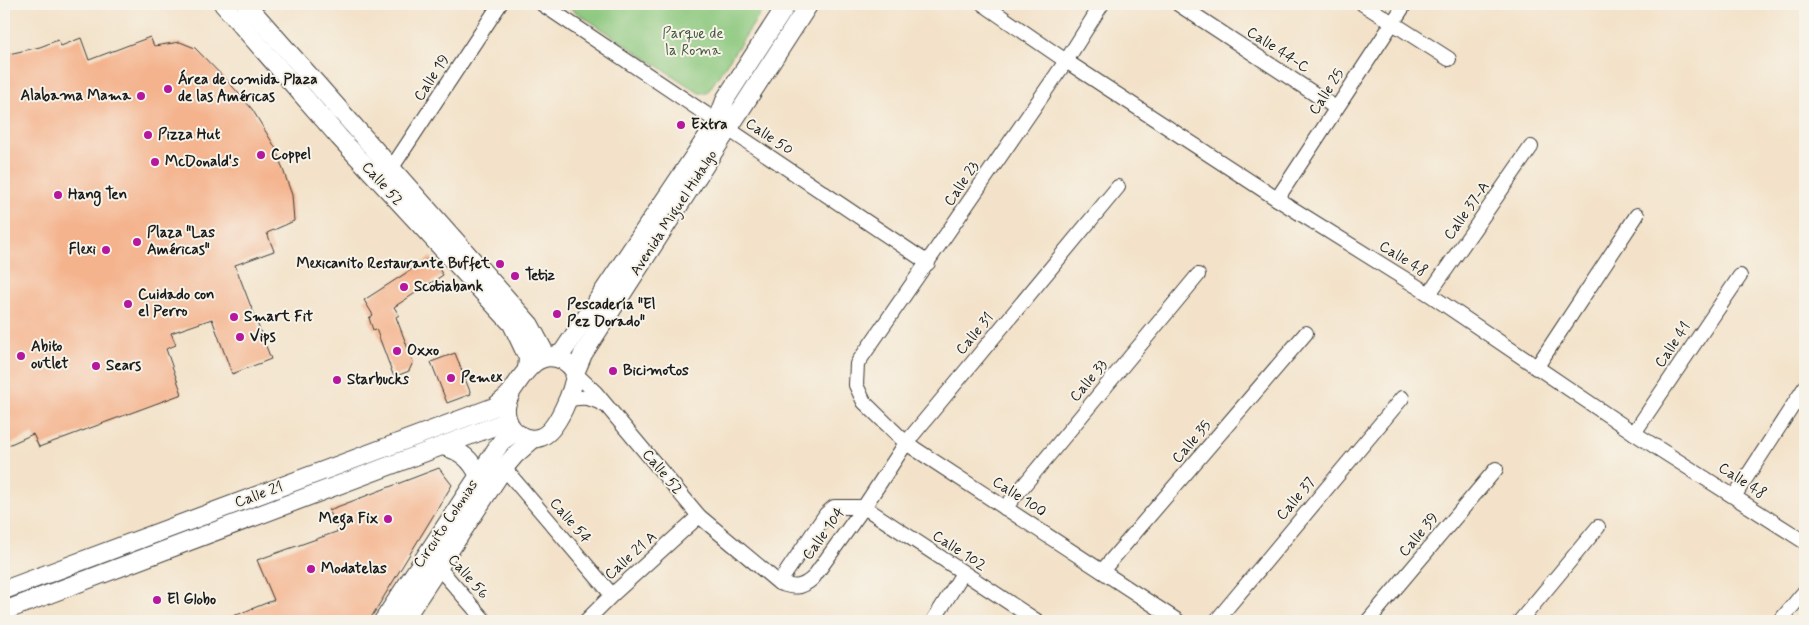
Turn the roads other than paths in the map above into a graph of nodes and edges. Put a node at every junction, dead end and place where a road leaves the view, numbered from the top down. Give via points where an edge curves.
1 (224, 4) edge
2 (246, 4) edge
3 (500, 4) edge
4 (542, 4) edge
5 (787, 4) edge
6 (809, 4) edge
7 (983, 4) edge
8 (1102, 4) edge
9 (1178, 4) edge
10 (1363, 4) edge
11 (1405, 4) edge
12 (1392, 23) junction
13 (1450, 59) dead end
14 (1066, 61) junction
15 (1336, 108) junction
16 (723, 125) junction
17 (1531, 147) dead end
18 (391, 169) junction
19 (1118, 187) dead end
20 (1277, 199) junction
21 (1638, 215) dead end
22 (928, 263) junction
23 (470, 269) junction
24 (1198, 275) dead end
25 (1740, 276) dead end
26 (1429, 294) junction
27 (1306, 333) dead end
28 (550, 356) junction
29 (1536, 368) junction
30 (527, 369) junction
31 (575, 373) junction
32 (856, 385) joint
33 (1805, 388) edge
34 (511, 393) junction
35 (1402, 398) dead end
36 (568, 400) junction
37 (605, 405) junction
38 (511, 426) junction
39 (1634, 433) junction
40 (533, 439) junction
41 (906, 443) junction
42 (443, 446) junction
43 (504, 468) junction
44 (1496, 469) dead end
45 (479, 476) junction
46 (1735, 495) junction
47 (864, 507) junction
48 (1006, 508) junction
49 (699, 516) junction
50 (1598, 527) dead end
51 (1805, 542) edge
52 (111, 550) junction
53 (432, 560) junction
54 (118, 568) junction
55 (1102, 571) junction
56 (963, 573) junction
57 (779, 583) junction
58 (4, 590) edge
59 (1805, 591) edge
60 (612, 594) junction
61 (4, 611) edge
62 (382, 621) edge
63 (403, 621) edge
64 (485, 621) edge
65 (586, 621) edge
66 (933, 621) edge
67 (1037, 621) edge
68 (1178, 621) edge
69 (1216, 621) edge
70 (1368, 621) edge
71 (1520, 621) edge
72 (1780, 621) edge

1 - 23 street, Calle 52 via 327,124
2 - 18 street, Calle 52
3 - 18 street, Calle 19
4 - 16 street, Calle 50
5 - 16 street, Avenida Miguel Hidalgo via 726,98
6 - 16 street, Avenida Miguel Hidalgo
7 - 14 street, Calle 48
8 - 14 street, Calle 23
9 - 15 street, Calle 44-C
10 - 12 street
11 - 12 street, Calle 25
12 - 13 street
12 - 15 street, Calle 25
14 - 20 street, Calle 48
14 - 22 street, Calle 23
15 - 20 street, Calle 25
16 - 22 street, Calle 50
16 - 28 street, Avenida Miguel Hidalgo via 562,353
16 - 31 street, Avenida Miguel Hidalgo via 579,360
17 - 26 street, Calle 37-A
18 - 23 street, Calle 52
19 - 41 street, Calle 31
20 - 26 street, Calle 48
21 - 29 street
22 - 32 street, Calle 23 via 857,364
23 - 28 street, Calle 52 via 530,325
23 - 30 street, Calle 52 via 512,324 528,358
24 - 48 street, Calle 33
25 - 39 street, Calle 41
26 - 29 street, Calle 48
27 - 55 street, Calle 35
28 - 30 street
28 - 31 street via 568,364
29 - 39 street, Calle 48
30 - 34 street
31 - 36 street
31 - 37 street, Calle 52 via 587,382
32 - 41 street, Calle 100 via 864,402
33 - 46 street
34 - 38 street via 506,405
34 - 52 street, Calle 21 via 494,407
35 - 69 street, Calle 37
36 - 37 street via 590,398
36 - 40 street via 550,431
37 - 49 street, Calle 52
38 - 40 street via 520,436
38 - 42 street, Calle 21
38 - 45 street, Circuito Colonias
39 - 46 street, Calle 48
40 - 43 street, Circuito Colonias
41 - 47 street, Calle 31
41 - 48 street, Calle 100
42 - 45 street via 468,458
42 - 54 street, Calle 21
43 - 53 street, Circuito Colonias
43 - 60 street, Calle 54
44 - 70 street, Calle 39
45 - 53 street, Circuito Colonias
46 - 51 street, Calle 48
47 - 56 street, Calle 102
47 - 57 street, Calle 104 via 834,507 826,514
47 - 57 street, Calle 104 via 805,586
48 - 55 street, Calle 100
49 - 57 street
49 - 60 street, Calle 21 A
50 - 71 street
52 - 54 street
52 - 58 street, Calle 21
53 - 62 street, Circuito Colonias
53 - 63 street, Circuito Colonias
53 - 64 street, Calle 56
54 - 61 street, Calle 21
55 - 68 street, Calle 100
56 - 66 street
56 - 67 street, Calle 102
59 - 72 street
60 - 65 street, Calle 21 A

